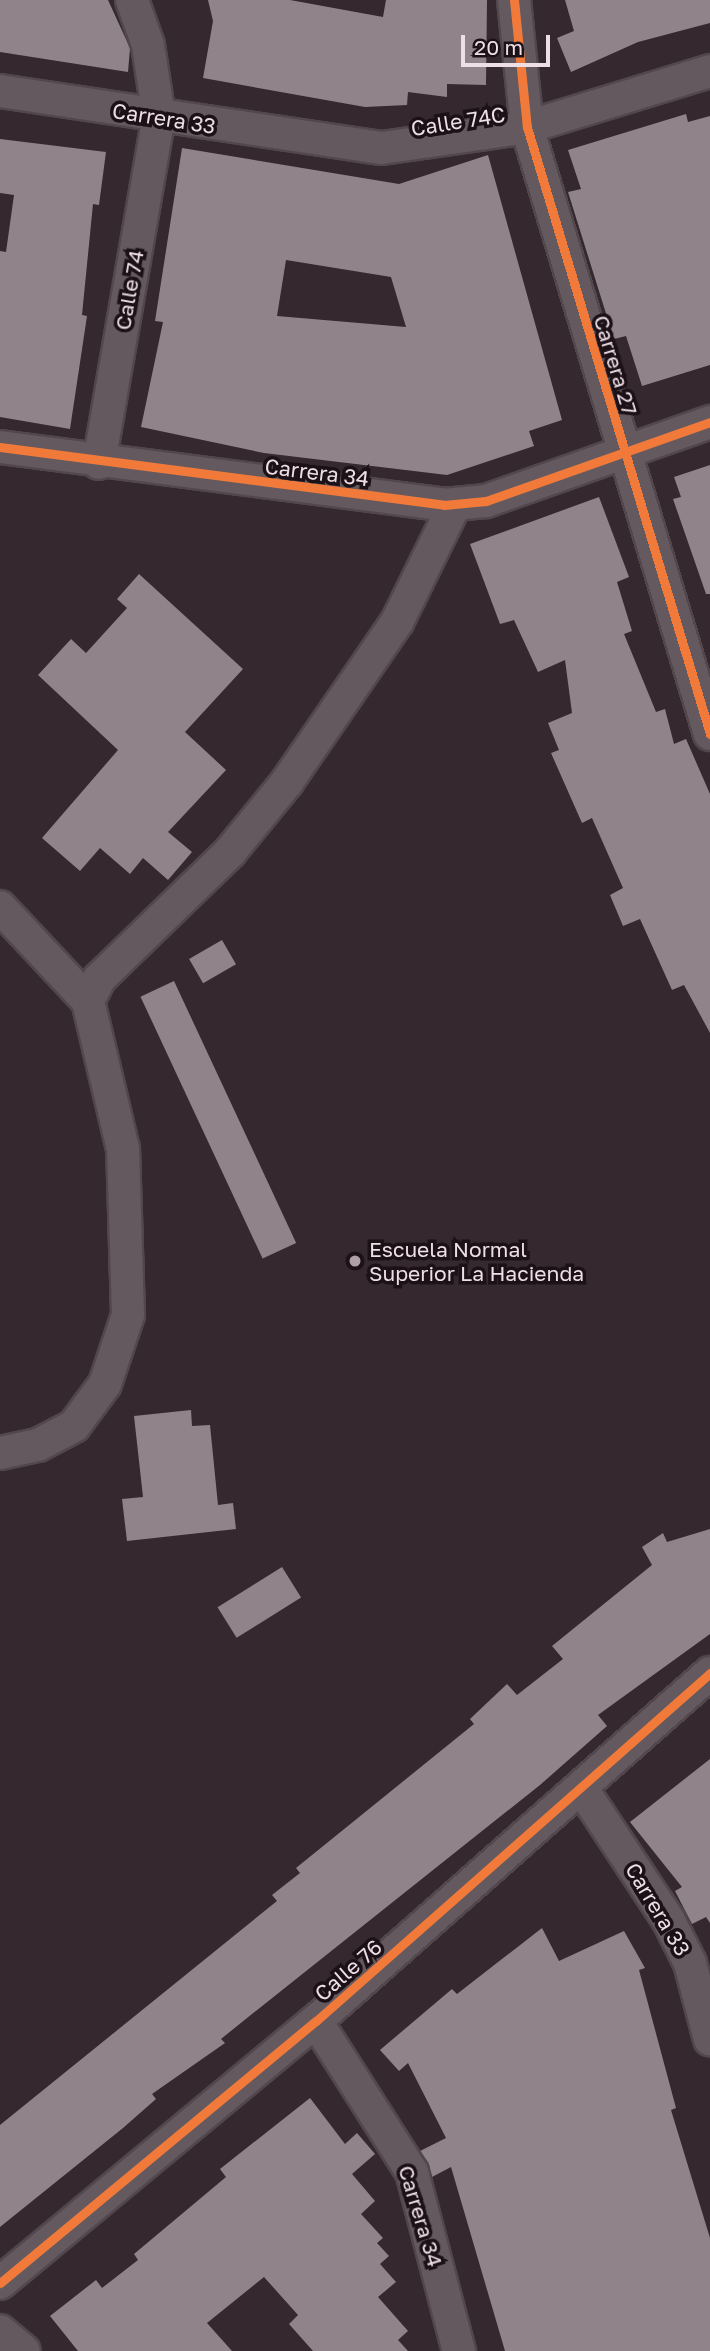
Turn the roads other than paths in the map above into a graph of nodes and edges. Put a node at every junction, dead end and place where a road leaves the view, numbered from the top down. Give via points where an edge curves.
1 (132, 0) edge
2 (514, 0) edge
3 (710, 71) edge
4 (0, 91) edge
5 (159, 117) junction
6 (527, 127) junction
7 (328, 144) joint
8 (710, 422) edge
9 (0, 447) edge
10 (623, 450) junction
11 (99, 463) junction
12 (455, 504) junction
13 (706, 713) edge
14 (0, 907) edge
15 (88, 1001) junction
16 (0, 1453) edge
17 (710, 1673) edge
18 (582, 1789) junction
19 (316, 2021) junction
20 (710, 2039) edge
21 (0, 2283) edge
22 (0, 2331) edge
23 (24, 2351) edge
24 (459, 2351) edge

1 - 5 street, Calle 74 via 148,45
2 - 6 street, Carrera 27
3 - 6 street, Calle 74C
4 - 5 street, Carrera 33
5 - 7 street, Carrera 33
5 - 11 street, Calle 74
6 - 7 street, Calle 74C via 423,147
6 - 10 street, Carrera 27
8 - 10 street, Carrera 34
9 - 11 street, Carrera 34
10 - 12 street, Carrera 34 via 486,501
10 - 13 street, Carrera 27
11 - 12 street, Carrera 34
12 - 15 street via 397,622 288,782 230,852 118,954
14 - 15 street
15 - 16 street via 123,1149 128,1315 105,1384 74,1426 38,1445
17 - 18 street, Calle 76
18 - 19 street, Calle 76
18 - 20 street, Carrera 33 via 669,1921 690,1963
19 - 21 street, Calle 76
19 - 24 street, Carrera 34 via 381,2114 412,2172
22 - 23 street

